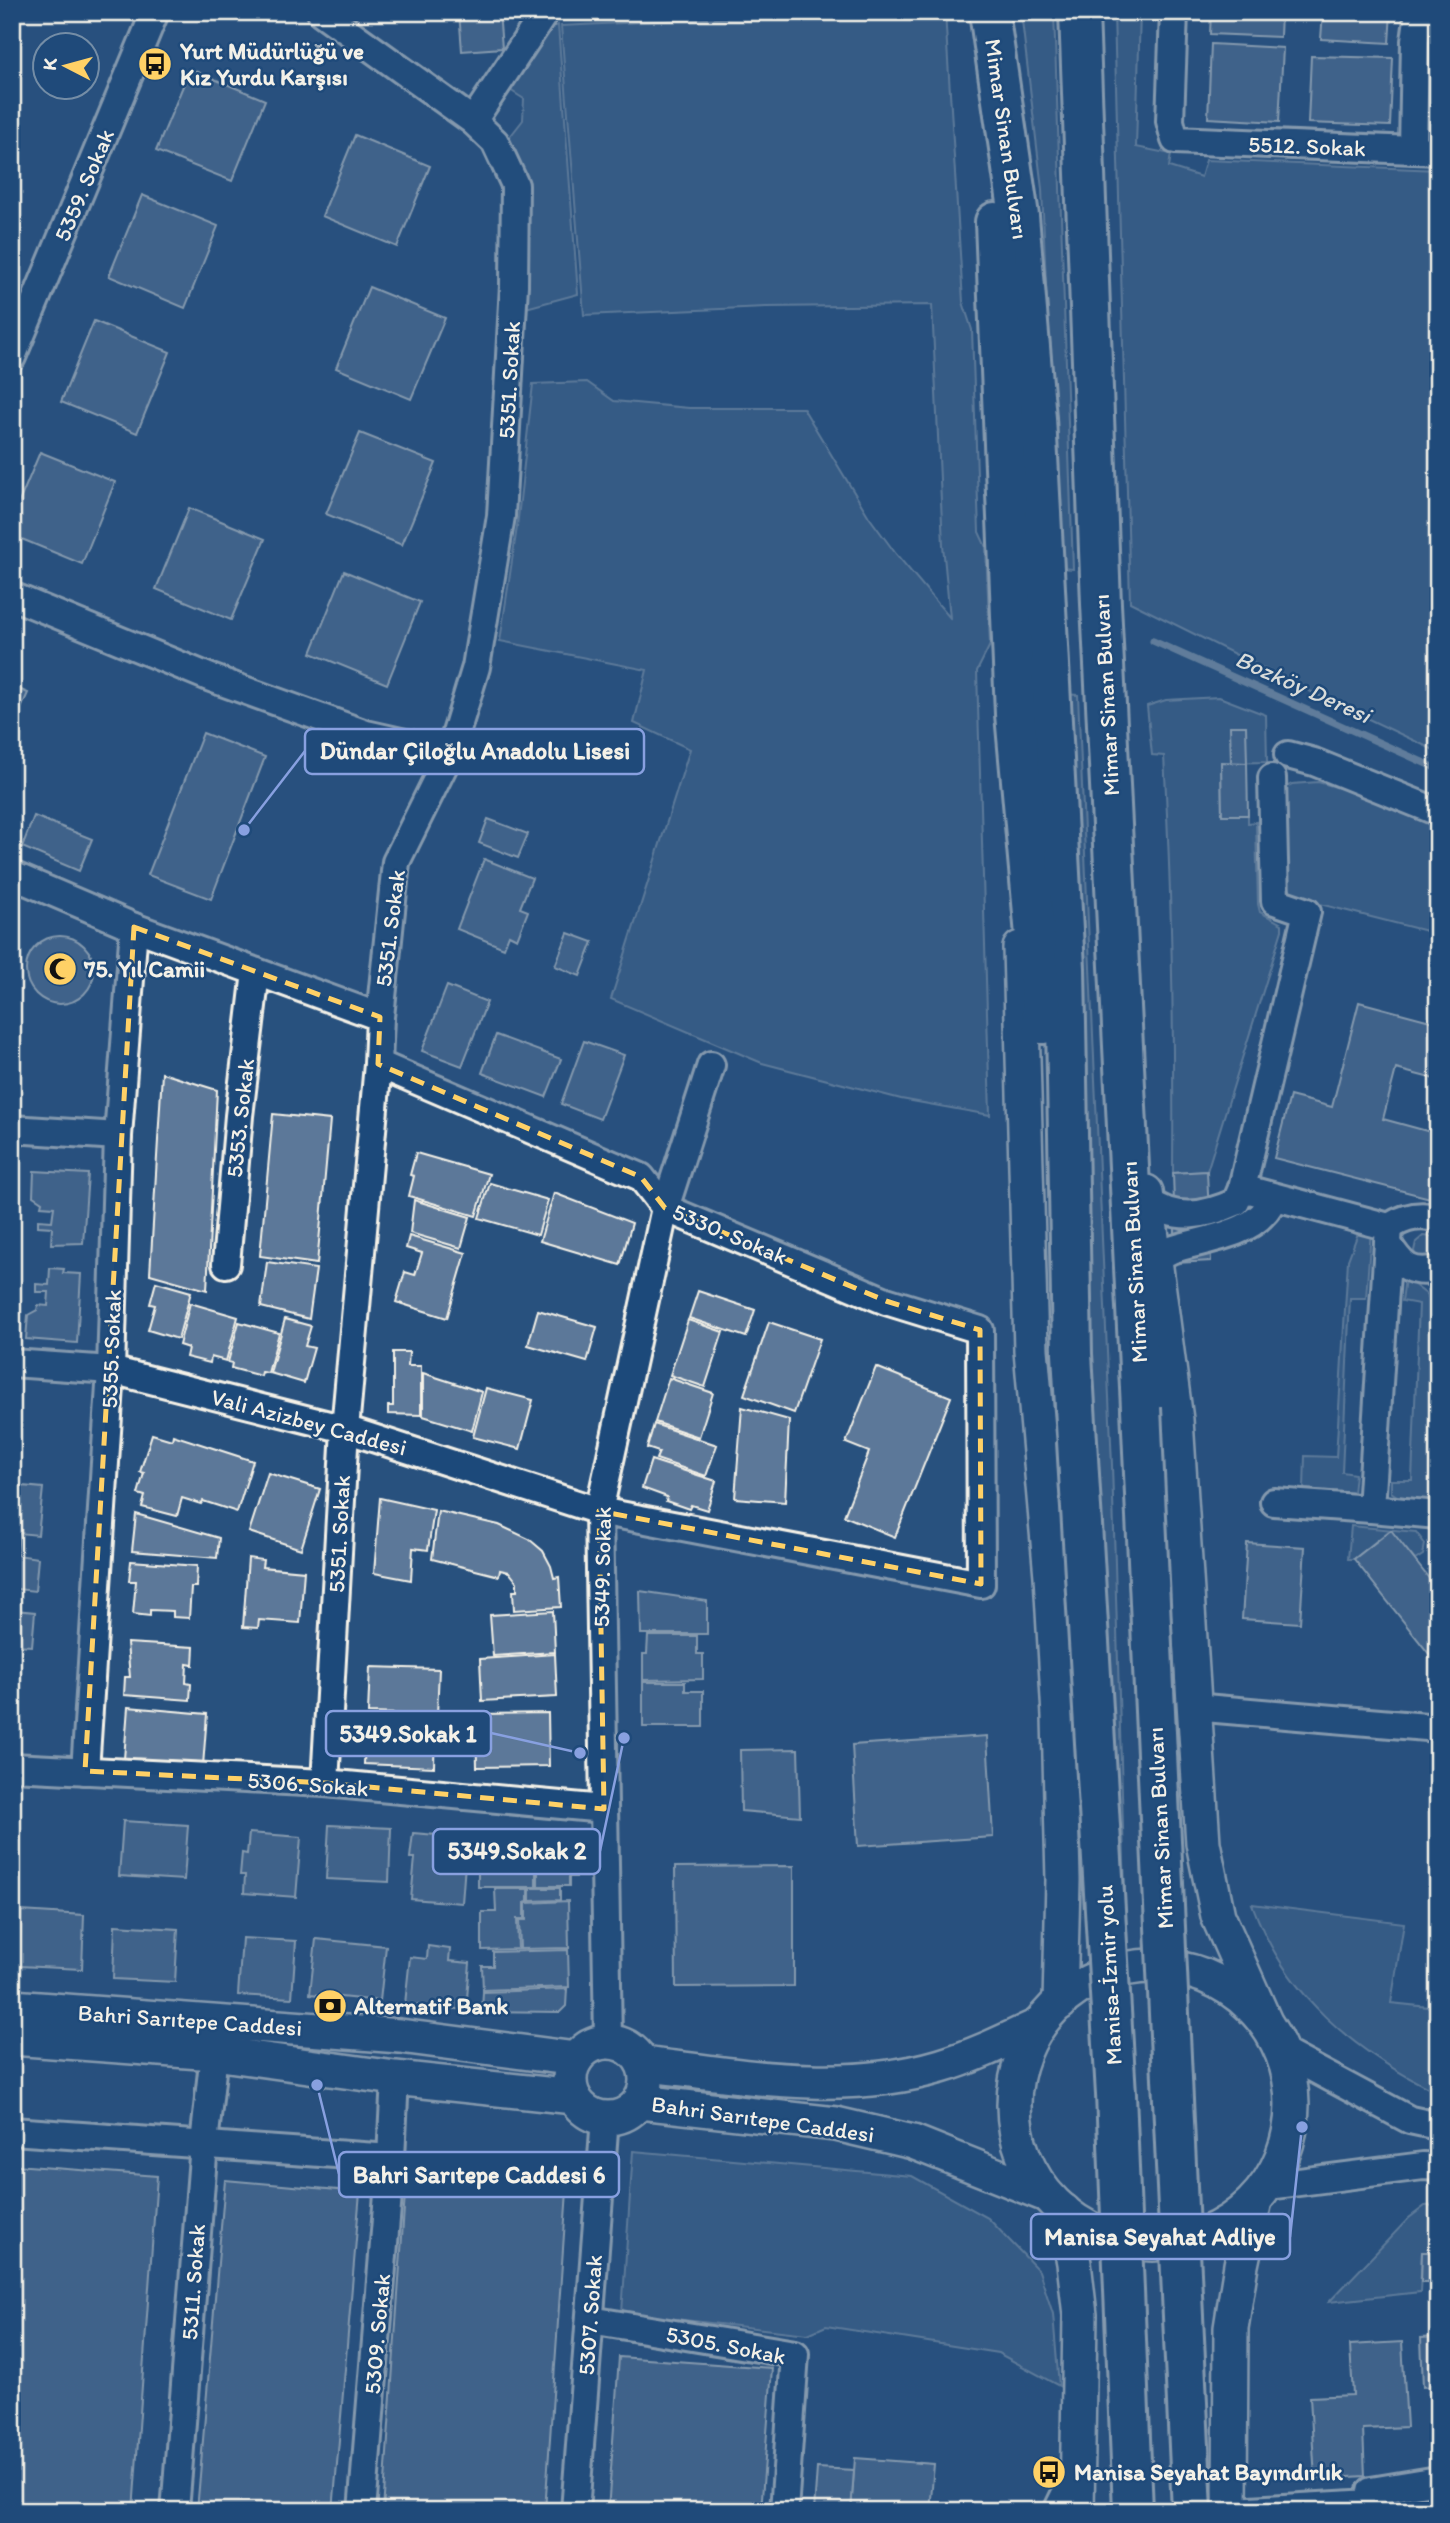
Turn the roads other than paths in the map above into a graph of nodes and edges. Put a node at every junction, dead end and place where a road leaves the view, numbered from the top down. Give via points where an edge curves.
1 (321, 12) edge
2 (545, 12) edge
3 (988, 12) edge
4 (1079, 12) edge
5 (1174, 12) edge
6 (1419, 12) edge
7 (152, 13) edge
8 (473, 121) junction
9 (1425, 151) edge
10 (12, 357) edge
11 (12, 596) edge
12 (1015, 715) junction
13 (450, 753) junction
14 (1288, 755) dead end
15 (1272, 778) dead end
16 (1438, 812) edge
17 (12, 875) edge
18 (134, 927) junction
19 (1119, 956) junction
20 (256, 972) junction
21 (380, 1017) junction
22 (378, 1064) junction
23 (711, 1065) dead end
24 (12, 1129) edge
25 (118, 1136) junction
26 (1242, 1188) junction
27 (1274, 1197) junction
28 (1147, 1200) junction
29 (665, 1208) junction
30 (1438, 1219) edge
31 (1388, 1235) junction
32 (226, 1264) dead end
33 (1156, 1266) junction
34 (1438, 1269) edge
35 (981, 1330) joint
36 (1072, 1354) junction
37 (12, 1363) edge
38 (111, 1370) junction
39 (345, 1429) junction
40 (1077, 1441) joint
41 (1274, 1502) dead end
42 (1371, 1508) junction
43 (599, 1511) junction
44 (1438, 1515) edge
45 (1193, 1707) junction
46 (1438, 1728) edge
47 (12, 1767) edge
48 (85, 1771) junction
49 (325, 1783) junction
50 (604, 1809) junction
51 (12, 2007) edge
52 (1049, 2014) junction
53 (1265, 2022) junction
54 (12, 2038) edge
55 (608, 2041) junction
56 (1281, 2051) junction
57 (214, 2053) junction
58 (576, 2059) junction
59 (643, 2064) junction
60 (395, 2078) junction
61 (574, 2097) junction
62 (640, 2102) junction
63 (605, 2118) junction
64 (1438, 2126) edge
65 (12, 2131) edge
66 (204, 2144) junction
67 (391, 2158) junction
68 (1438, 2167) edge
69 (1262, 2193) junction
70 (1054, 2202) junction
71 (590, 2320) junction
72 (1077, 2469) junction
73 (1438, 2480) edge
74 (175, 2511) edge
75 (362, 2511) edge
76 (575, 2511) edge
77 (784, 2511) edge
78 (1057, 2511) edge
79 (1077, 2511) edge
80 (1133, 2511) edge
81 (1192, 2511) edge
82 (1231, 2511) edge

1 - 8 street, 5351. Sokak
2 - 8 street
3 - 12 highway
3 - 36 highway, Mimar Sinan Bulvarı via 1019,216 1037,418 1065,968
4 - 19 highway, Mimar Sinan Bulvarı
5 - 9 street, 5512. Sokak via 1170,121 1175,140
6 - 9 street via 1415,41
7 - 10 street, 5359. Sokak
8 - 13 street, 5351. Sokak via 495,142 515,184 514,285 501,516 476,667
11 - 13 street via 211,678 366,734
12 - 36 highway
12 - 52 main road via 1031,1350 1059,1716 1063,1880
13 - 21 street, 5351. Sokak via 396,862
14 - 16 street
15 - 26 street via 1275,901 1307,912
17 - 18 street
18 - 20 street
18 - 25 street, 5355. Sokak
19 - 28 main road
19 - 81 highway, Mimar Sinan Bulvarı, bridge
20 - 21 street
20 - 32 street, 5353. Sokak
21 - 22 street, 5351. Sokak
22 - 29 street, 5330. Sokak via 641,1177
22 - 39 street, 5351. Sokak
23 - 29 street, 5349. Sokak
24 - 25 street
25 - 38 street, 5355. Sokak
26 - 27 street
26 - 28 street via 1236,1202 1215,1212 1187,1216 1159,1209
27 - 31 street
27 - 33 street via 1268,1210 1243,1230 1171,1250
28 - 33 main road
29 - 35 street, 5330. Sokak via 886,1301
29 - 43 street, 5349. Sokak
30 - 31 street via 1424,1214 1401,1220
31 - 34 street via 1402,1265 1423,1273
31 - 42 street
33 - 45 main road via 1176,1420
35 - 43 street, Vali Azizbey Caddesi via 981,1584
36 - 40 highway, Mimar Sinan Bulvarı
37 - 38 street, Vali Azizbey Caddesi
38 - 39 street, Vali Azizbey Caddesi
38 - 48 street, 5355. Sokak
39 - 43 street, Vali Azizbey Caddesi
39 - 49 street, 5351. Sokak
40 - 80 highway, Manisa-İzmir yolu, bridge via 1116,2094
41 - 42 street
42 - 44 street
43 - 50 street, 5349. Sokak
45 - 46 street
45 - 53 main road via 1203,1843 1218,1916
47 - 48 street, 5306. Sokak
48 - 49 street, 5306. Sokak
49 - 50 street, 5306. Sokak
50 - 55 street, 5349. Sokak
51 - 58 main road, Bahri Sarıtepe Caddesi via 400,2036
52 - 53 main road, Bahri Sarıtepe Caddesi via 1070,1993 1108,1973 1151,1965 1195,1972 1234,1992
52 - 59 main road, Bahri Sarıtepe Caddesi via 966,2057 887,2078 831,2083 774,2080
52 - 70 main road via 1025,2051 1016,2080 1014,2110 1025,2159
53 - 56 main road
54 - 57 main road, Bahri Sarıtepe Caddesi
55 - 58 main road via 595,2043
55 - 59 main road, Bahri Sarıtepe Caddesi via 629,2047
56 - 64 street via 1410,2120
56 - 69 main road via 1292,2102 1288,2140
57 - 60 main road, Bahri Sarıtepe Caddesi
57 - 66 street, 5311. Sokak
58 - 61 main road via 570,2084
59 - 62 main road, Bahri Sarıtepe Caddesi via 646,2090
60 - 61 main road, Bahri Sarıtepe Caddesi
60 - 67 street, 5309. Sokak
61 - 63 main road via 581,2108
62 - 63 main road, Bahri Sarıtepe Caddesi via 630,2112
62 - 70 main road, Bahri Sarıtepe Caddesi via 836,2124 913,2142
63 - 71 street, 5307. Sokak
65 - 66 street
66 - 67 street
66 - 74 street, 5311. Sokak
67 - 75 street, 5309. Sokak
68 - 69 street
69 - 70 main road, Bahri Sarıtepe Caddesi via 1219,2228 1183,2242 1144,2245 1107,2237 1073,2220
69 - 82 main road via 1241,2265 1231,2328
70 - 72 main road via 1074,2263 1080,2315
71 - 76 street, 5307. Sokak
71 - 77 street, 5305. Sokak via 795,2354
72 - 78 street
72 - 79 main road
73 - 82 street via 1371,2491 1371,2503

